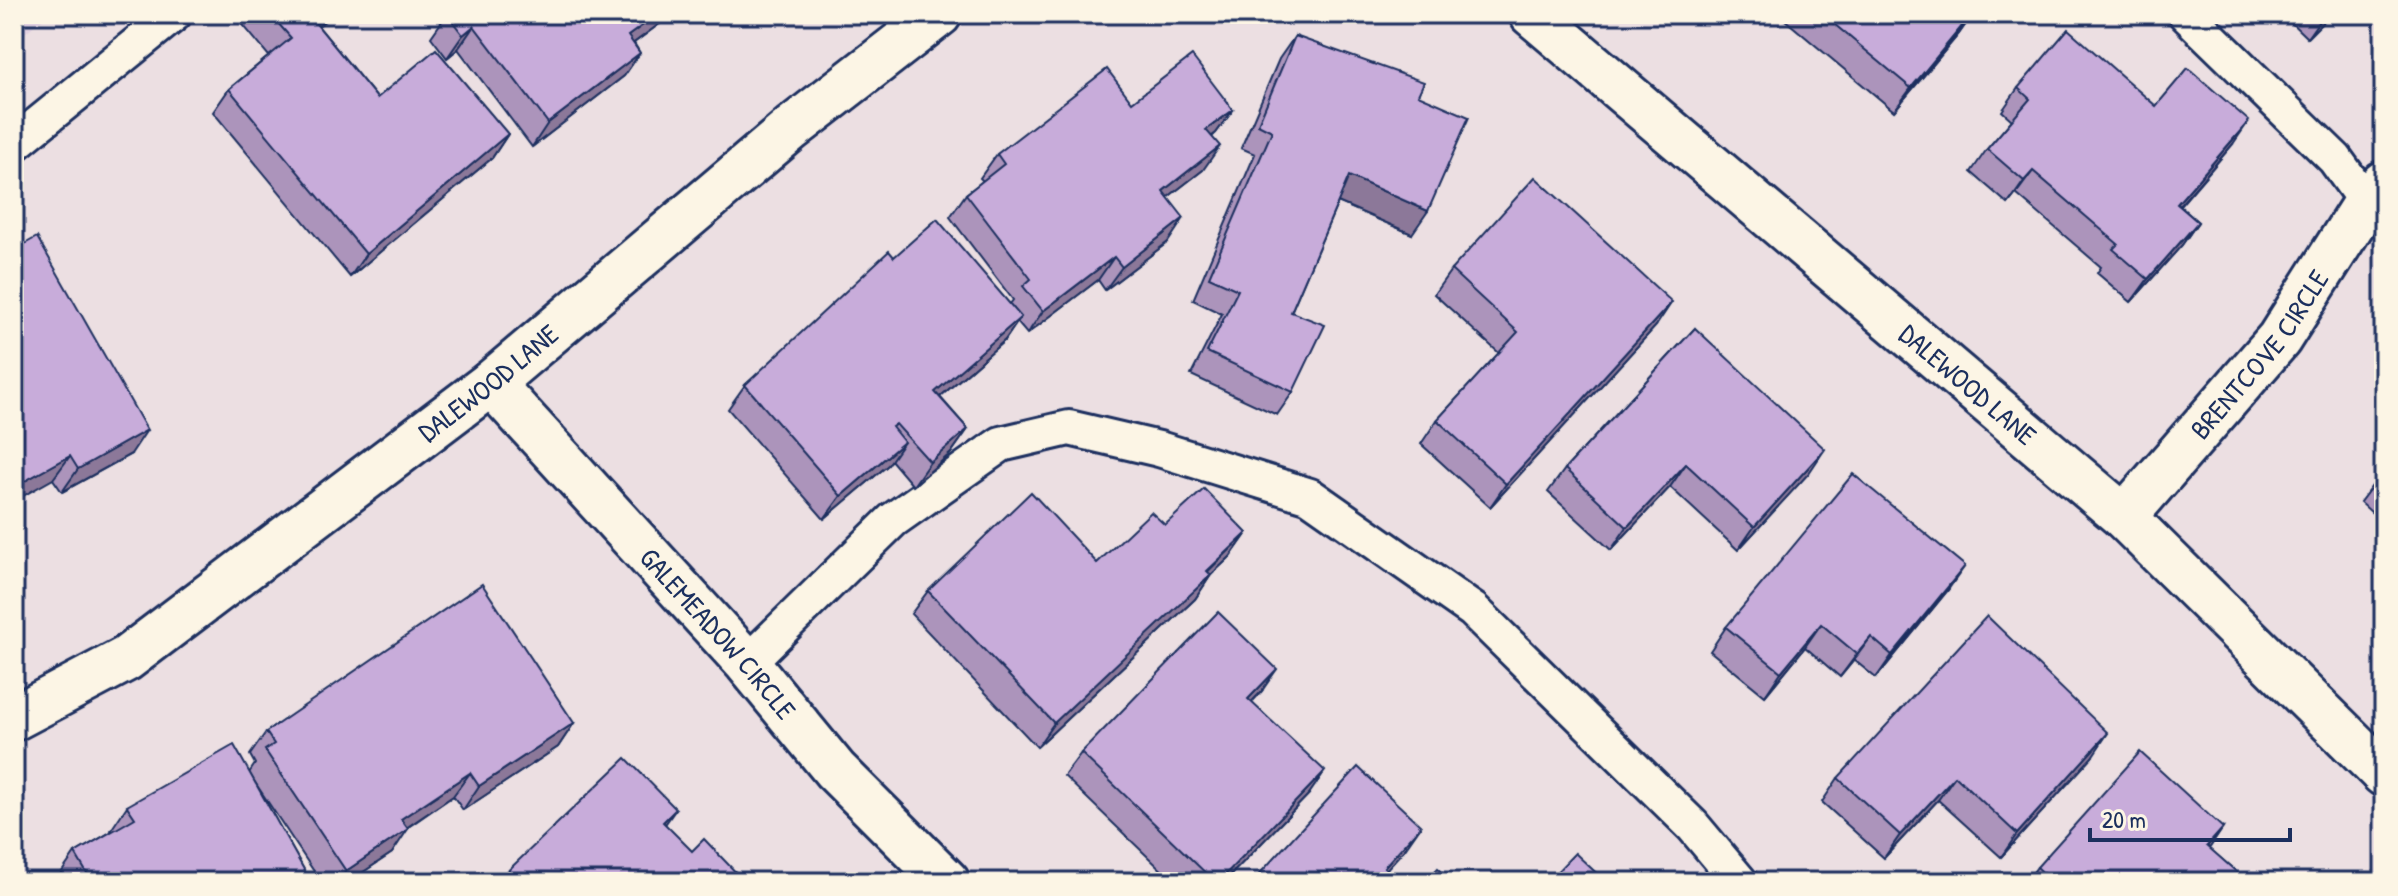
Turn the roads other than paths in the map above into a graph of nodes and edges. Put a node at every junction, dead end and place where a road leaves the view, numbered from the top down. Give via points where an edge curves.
1 (174, 14) edge
2 (939, 14) edge
3 (1532, 14) edge
4 (2186, 14) edge
5 (14, 144) edge
6 (2375, 192) edge
7 (491, 383) junction
8 (2124, 517) junction
9 (747, 663) junction
10 (14, 718) edge
11 (2384, 774) edge
12 (947, 882) edge
13 (1740, 882) edge

1 - 5 lane
2 - 7 street, DALEWOOD LANE via 792,128
3 - 8 street, DALEWOOD LANE
4 - 6 lane
6 - 8 street, BRENTCOVE CIRCLE via 2279,339
7 - 9 street, GALEMEADOW CIRCLE
7 - 10 street, DALEWOOD LANE via 126,659
8 - 11 street, DALEWOOD LANE
9 - 12 street, GALEMEADOW CIRCLE via 835,770
9 - 13 lane via 893,520 1001,444 1069,428 1159,449 1310,496 1473,610 1693,826

